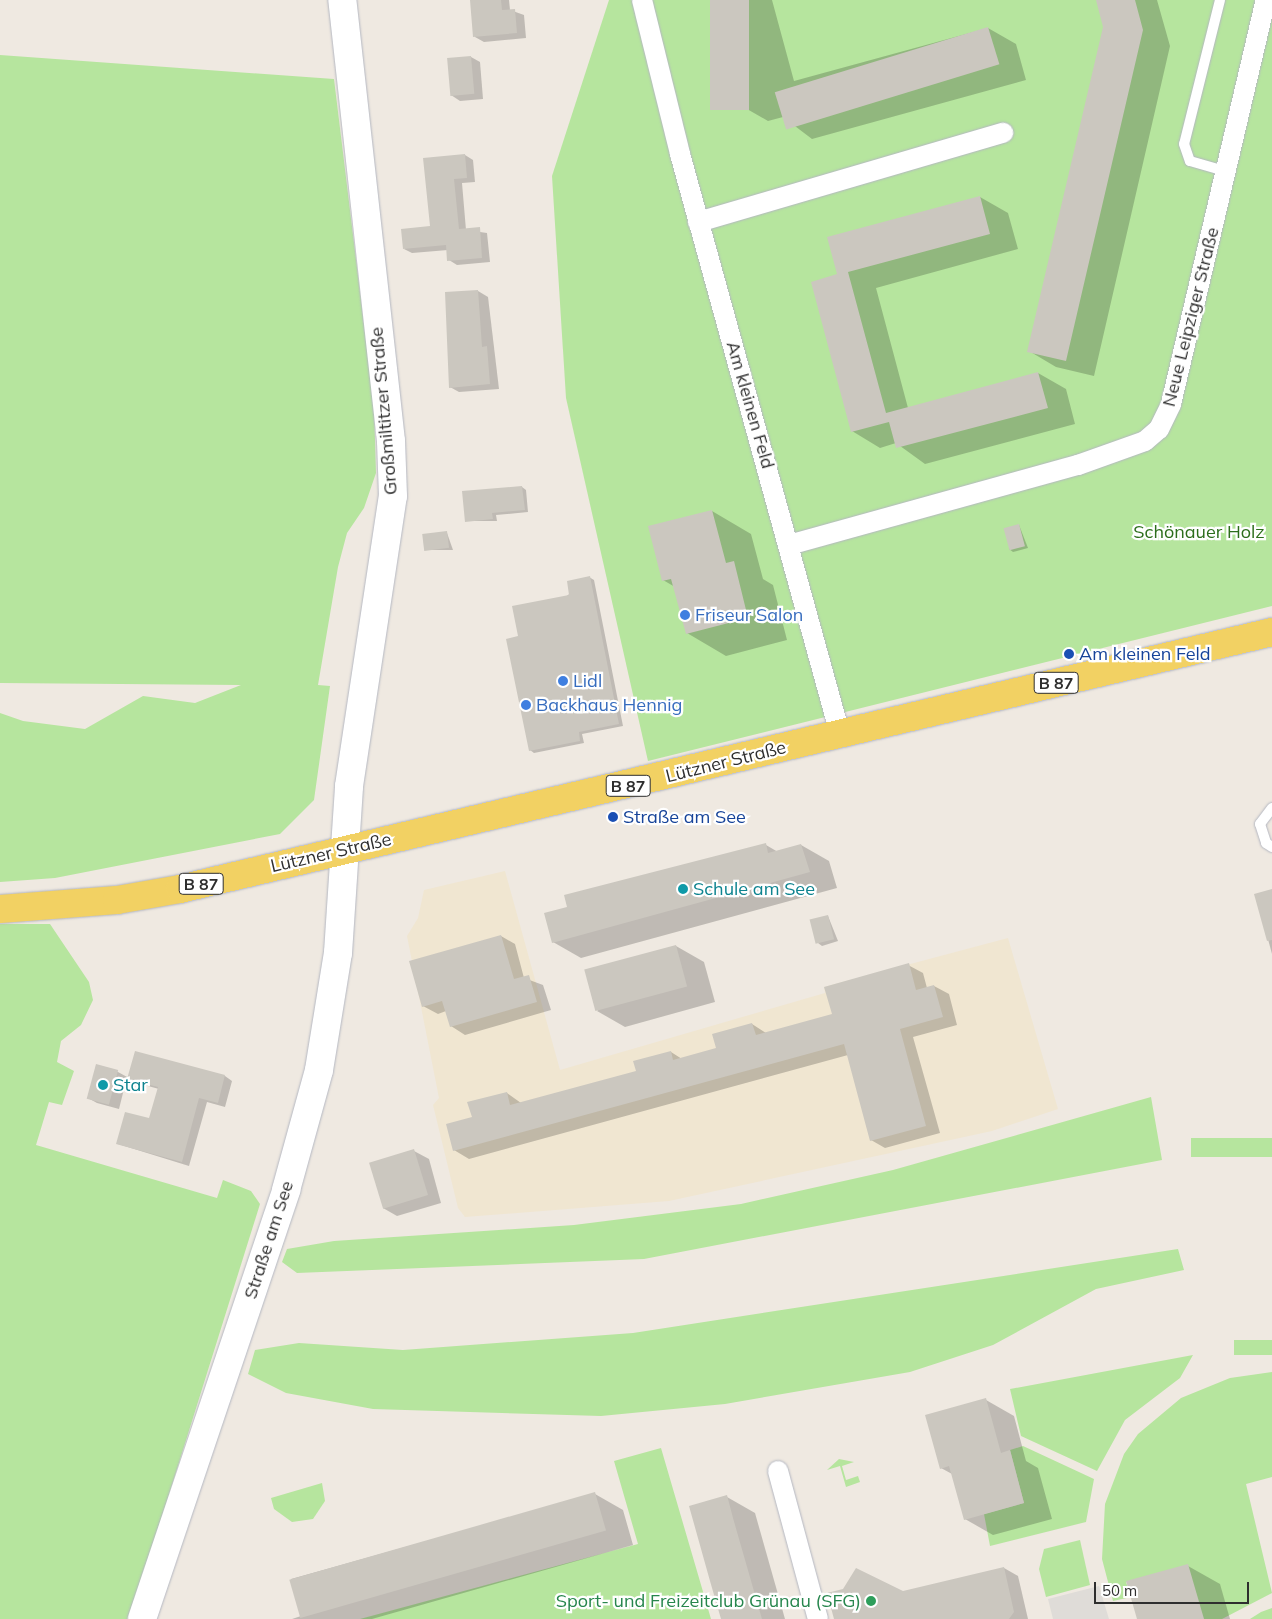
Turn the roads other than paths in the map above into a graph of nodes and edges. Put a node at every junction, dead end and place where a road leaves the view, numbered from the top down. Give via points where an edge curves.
1 (342, 0) edge
2 (642, 0) edge
3 (1220, 0) edge
4 (1266, 0) edge
5 (1003, 134) dead end
6 (1226, 171) junction
7 (698, 222) junction
8 (789, 545) junction
9 (1272, 632) edge
10 (840, 734) junction
11 (1272, 808) edge
12 (1272, 846) edge
13 (347, 850) junction
14 (0, 910) edge
15 (778, 1471) dead end
16 (142, 1619) edge
17 (818, 1619) edge

1 - 13 street, Großmiltitzer Straße via 391,441 393,496 349,786
2 - 7 street, Am kleinen Feld
3 - 6 lane via 1184,144 1190,161
4 - 6 street, Neue Leipziger Straße
5 - 7 street
6 - 8 street, Neue Leipziger Straße via 1171,404 1158,429 1145,441 1024,481
7 - 8 street, Am kleinen Feld
8 - 10 street, Am kleinen Feld
9 - 10 main road, Lützner Straße / B 87
10 - 13 main road, Lützner Straße / B 87
11 - 12 lane via 1260,824 1266,843
13 - 14 main road, Lützner Straße / B 87 via 117,900
13 - 16 street, Straße am See via 338,953 319,1070 279,1213
15 - 17 street

